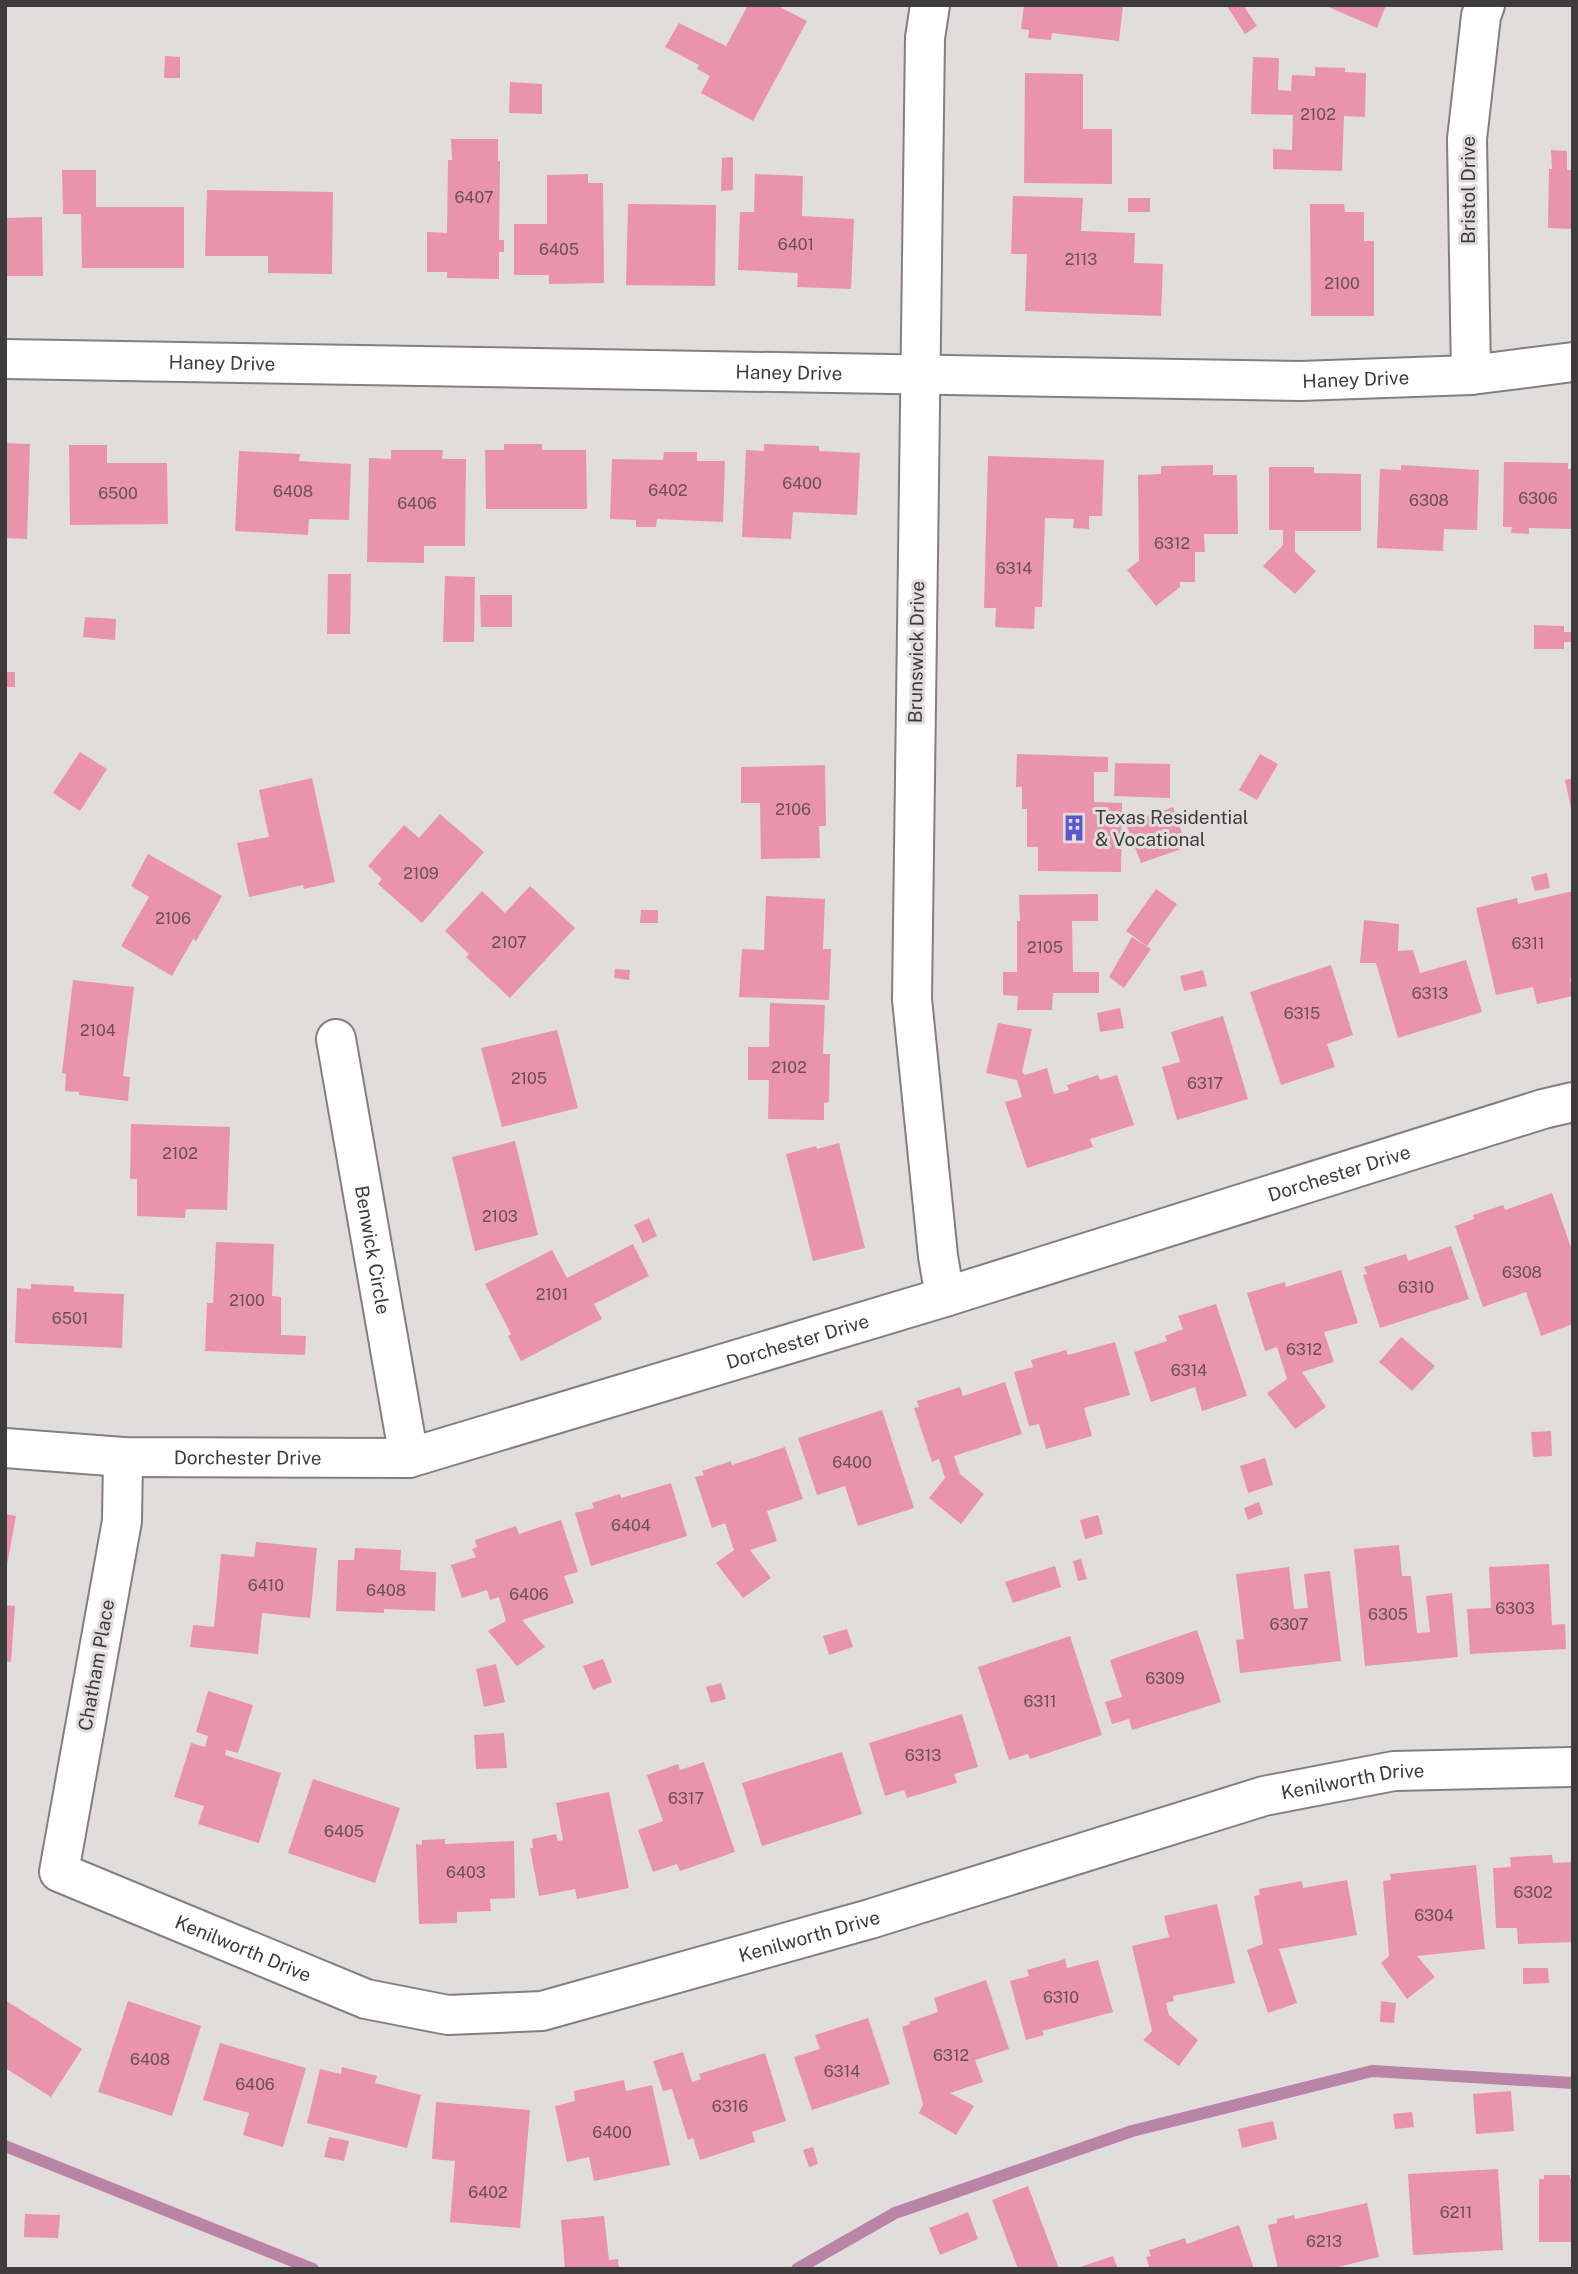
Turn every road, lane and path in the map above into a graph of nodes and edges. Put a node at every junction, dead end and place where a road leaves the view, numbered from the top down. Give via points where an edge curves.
1 (930, 5) edge
2 (1485, 5) edge
3 (5, 359) edge
4 (1573, 362) edge
5 (919, 375) junction
6 (1472, 375) junction
7 (336, 1039) dead end
8 (1573, 1102) edge
9 (945, 1297) junction
10 (5, 1448) edge
11 (123, 1457) junction
12 (409, 1458) junction
13 (1573, 1767) edge
14 (59, 1872) joint

1 - 5 street, Brunswick Drive via 925,38
2 - 6 street, Bristol Drive via 1466,139
3 - 5 street, Haney Drive
4 - 6 street, Haney Drive
5 - 6 street, Haney Drive via 1300,382
5 - 9 street, Brunswick Drive via 912,999
7 - 12 street, Benwick Circle
8 - 9 street, Dorchester Drive
9 - 12 street, Dorchester Drive
10 - 11 street, Dorchester Drive
11 - 12 street, Dorchester Drive
11 - 14 street, Chatham Place via 122,1521
13 - 14 street, Kenilworth Drive via 1394,1771 1264,1796 870,1919 542,2011 448,2015 366,1999

